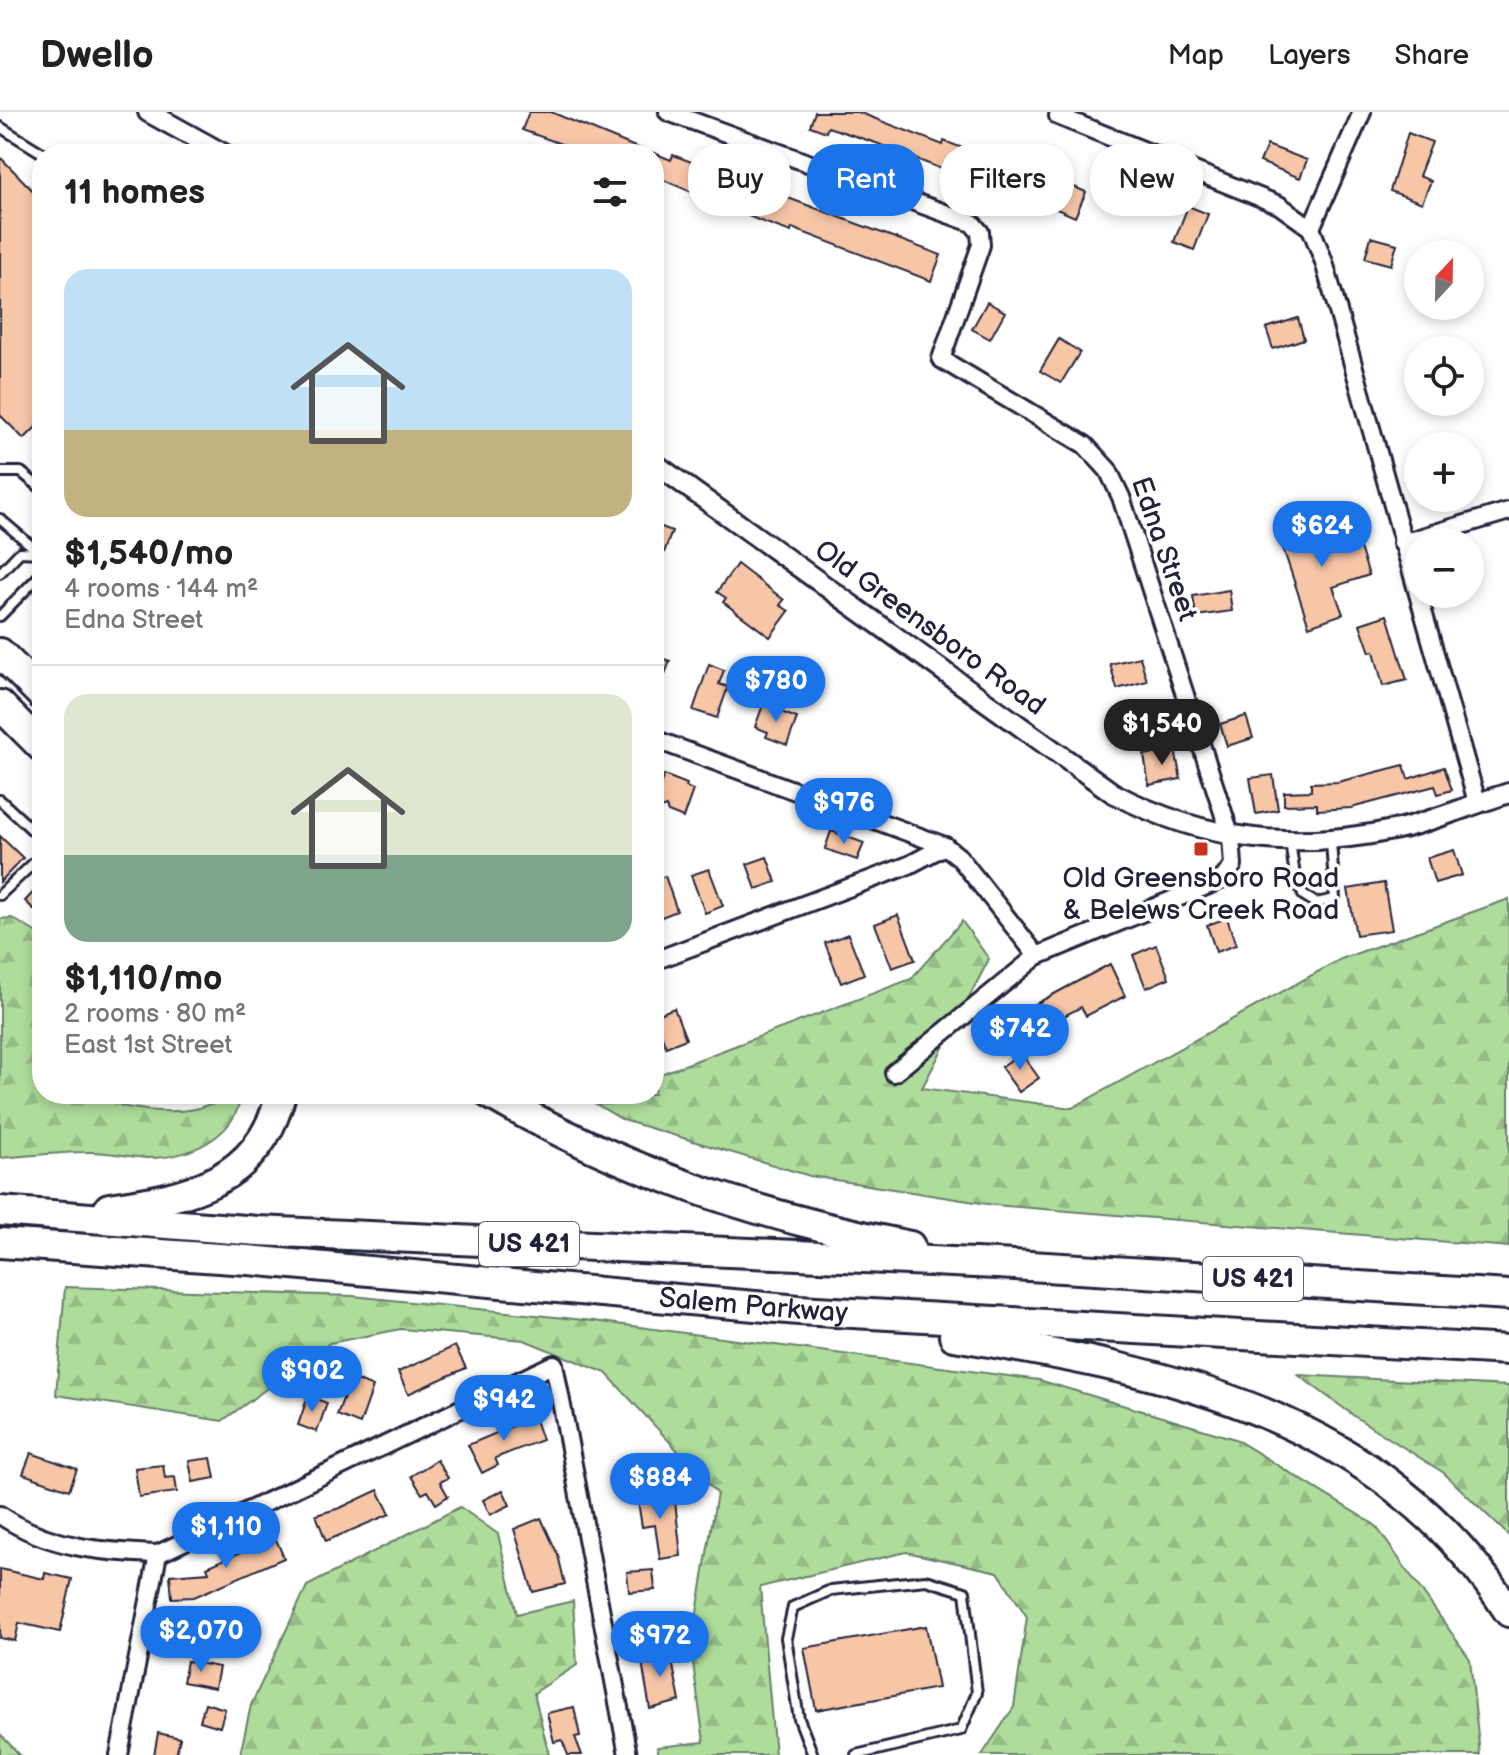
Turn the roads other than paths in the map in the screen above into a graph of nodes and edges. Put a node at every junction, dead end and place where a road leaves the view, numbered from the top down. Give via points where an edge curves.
1 (148, 112) edge
2 (668, 112) edge
3 (1362, 112) edge
4 (1058, 116) dead end
5 (0, 127) edge
6 (206, 144) edge
7 (32, 147) edge
8 (1311, 228) junction
9 (664, 470) edge
10 (0, 472) edge
11 (32, 481) edge
12 (1509, 511) edge
13 (0, 519) edge
14 (1402, 543) junction
15 (32, 546) edge
16 (32, 553) edge
17 (0, 573) edge
18 (32, 583) edge
19 (0, 616) edge
20 (0, 653) edge
21 (32, 685) edge
22 (0, 705) edge
23 (32, 737) edge
24 (664, 743) edge
25 (1509, 793) edge
26 (0, 800) edge
27 (1477, 802) junction
28 (32, 830) edge
29 (1231, 837) junction
30 (1290, 840) junction
31 (1331, 841) junction
32 (945, 846) junction
33 (32, 865) edge
34 (0, 895) edge
35 (1037, 956) junction
36 (664, 957) edge
37 (894, 1073) dead end
38 (278, 1104) edge
39 (508, 1104) edge
40 (0, 1211) edge
41 (61, 1214) junction
42 (0, 1243) edge
43 (997, 1264) junction
44 (1509, 1295) edge
45 (799, 1310) junction
46 (1509, 1350) edge
47 (0, 1515) edge
48 (158, 1554) junction
49 (1509, 1612) edge
50 (119, 1755) edge
51 (628, 1755) edge
52 (813, 1755) edge
53 (856, 1755) edge

1 - 6 street
2 - 29 street, Edna Street via 972,223 980,232 981,245 941,359 1085,445 1108,470
3 - 8 street
4 - 8 street via 1279,205
5 - 7 lane
8 - 14 street
9 - 29 street, Old Greensboro Road via 1113,793 1157,816
10 - 11 lane via 21,472
12 - 14 street
13 - 15 lane
14 - 27 street
16 - 17 lane via 20,552
18 - 19 lane
20 - 21 highway
22 - 23 highway
24 - 32 street
25 - 27 street, Old Greensboro Road
26 - 28 lane
27 - 31 street, Old Greensboro Road via 1401,829
29 - 30 street, Old Greensboro Road
29 - 35 street via 1233,865 1223,879
30 - 31 street, Old Greensboro Road
30 - 31 lane via 1295,876 1303,895 1316,903 1335,899
32 - 35 street
32 - 36 street via 909,865
33 - 34 lane
35 - 37 street
38 - 41 highway via 254,1151 213,1184 169,1199
39 - 43 highway via 575,1141 726,1201 831,1231
40 - 41 highway, Salem Parkway / US 421
41 - 43 highway, Salem Parkway / US 421 via 336,1235
42 - 45 highway, Salem Parkway / US 421
43 - 44 highway, Salem Parkway / US 421
45 - 46 highway, Salem Parkway / US 421
45 - 49 highway via 1122,1367 1280,1418 1367,1465 1415,1502 1475,1563
47 - 48 street via 55,1543
48 - 50 street
48 - 51 street via 554,1364
52 - 53 lane via 799,1719 786,1638 793,1607 831,1590 926,1580 965,1592 977,1693 961,1730

